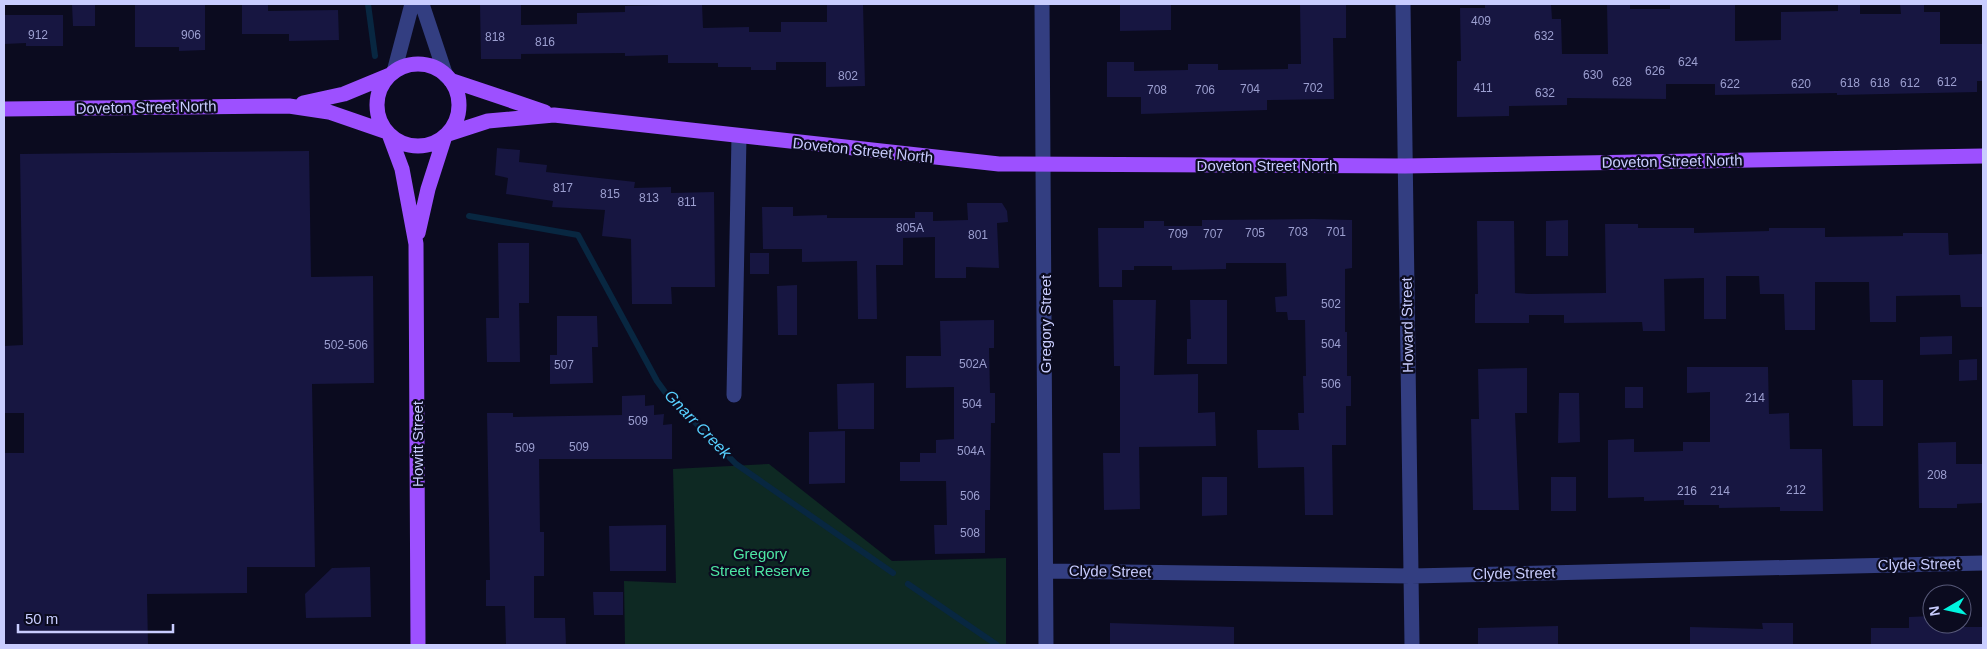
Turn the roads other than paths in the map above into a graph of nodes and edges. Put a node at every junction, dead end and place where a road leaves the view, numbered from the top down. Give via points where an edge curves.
1 (412, 4) edge
2 (422, 4) edge
3 (1042, 4) edge
4 (1403, 4) edge
5 (392, 74) junction
6 (448, 78) junction
7 (289, 106) junction
8 (4, 109) edge
9 (554, 114) junction
10 (388, 133) junction
11 (446, 135) junction
12 (739, 136) junction
13 (1983, 156) edge
14 (1044, 164) junction
15 (1405, 166) junction
16 (416, 244) junction
17 (734, 395) dead end
18 (1983, 562) edge
19 (1046, 571) junction
20 (1412, 576) junction
21 (418, 645) edge
22 (1046, 645) edge
23 (1412, 645) edge

1 - 5 street
2 - 6 street
3 - 14 street, Gregory Street
4 - 15 street, Howard Street
5 - 6 main road via 407,66 421,64 435,68
5 - 7 main road, Doveton Street North via 344,94
5 - 10 main road via 382,87 377,105 381,124
6 - 9 main road, Doveton Street North
6 - 11 main road via 457,94 459,108 456,122
7 - 8 main road, Doveton Street North
7 - 10 main road, Doveton Street North via 329,112
9 - 11 main road, Doveton Street North via 488,121
9 - 12 main road, Doveton Street North
10 - 11 main road via 405,144 418,147 430,145
10 - 16 main road, Howitt Street via 402,169
11 - 16 main road, Howitt Street via 428,189
12 - 14 main road, Doveton Street North via 980,163
12 - 17 street
13 - 15 main road, Doveton Street North
14 - 15 main road, Doveton Street North
14 - 19 street, Gregory Street
15 - 20 street, Howard Street
16 - 21 main road, Howitt Street
18 - 20 street, Clyde Street
19 - 20 street, Clyde Street
19 - 22 street, Gregory Street
20 - 23 street, Howard Street

